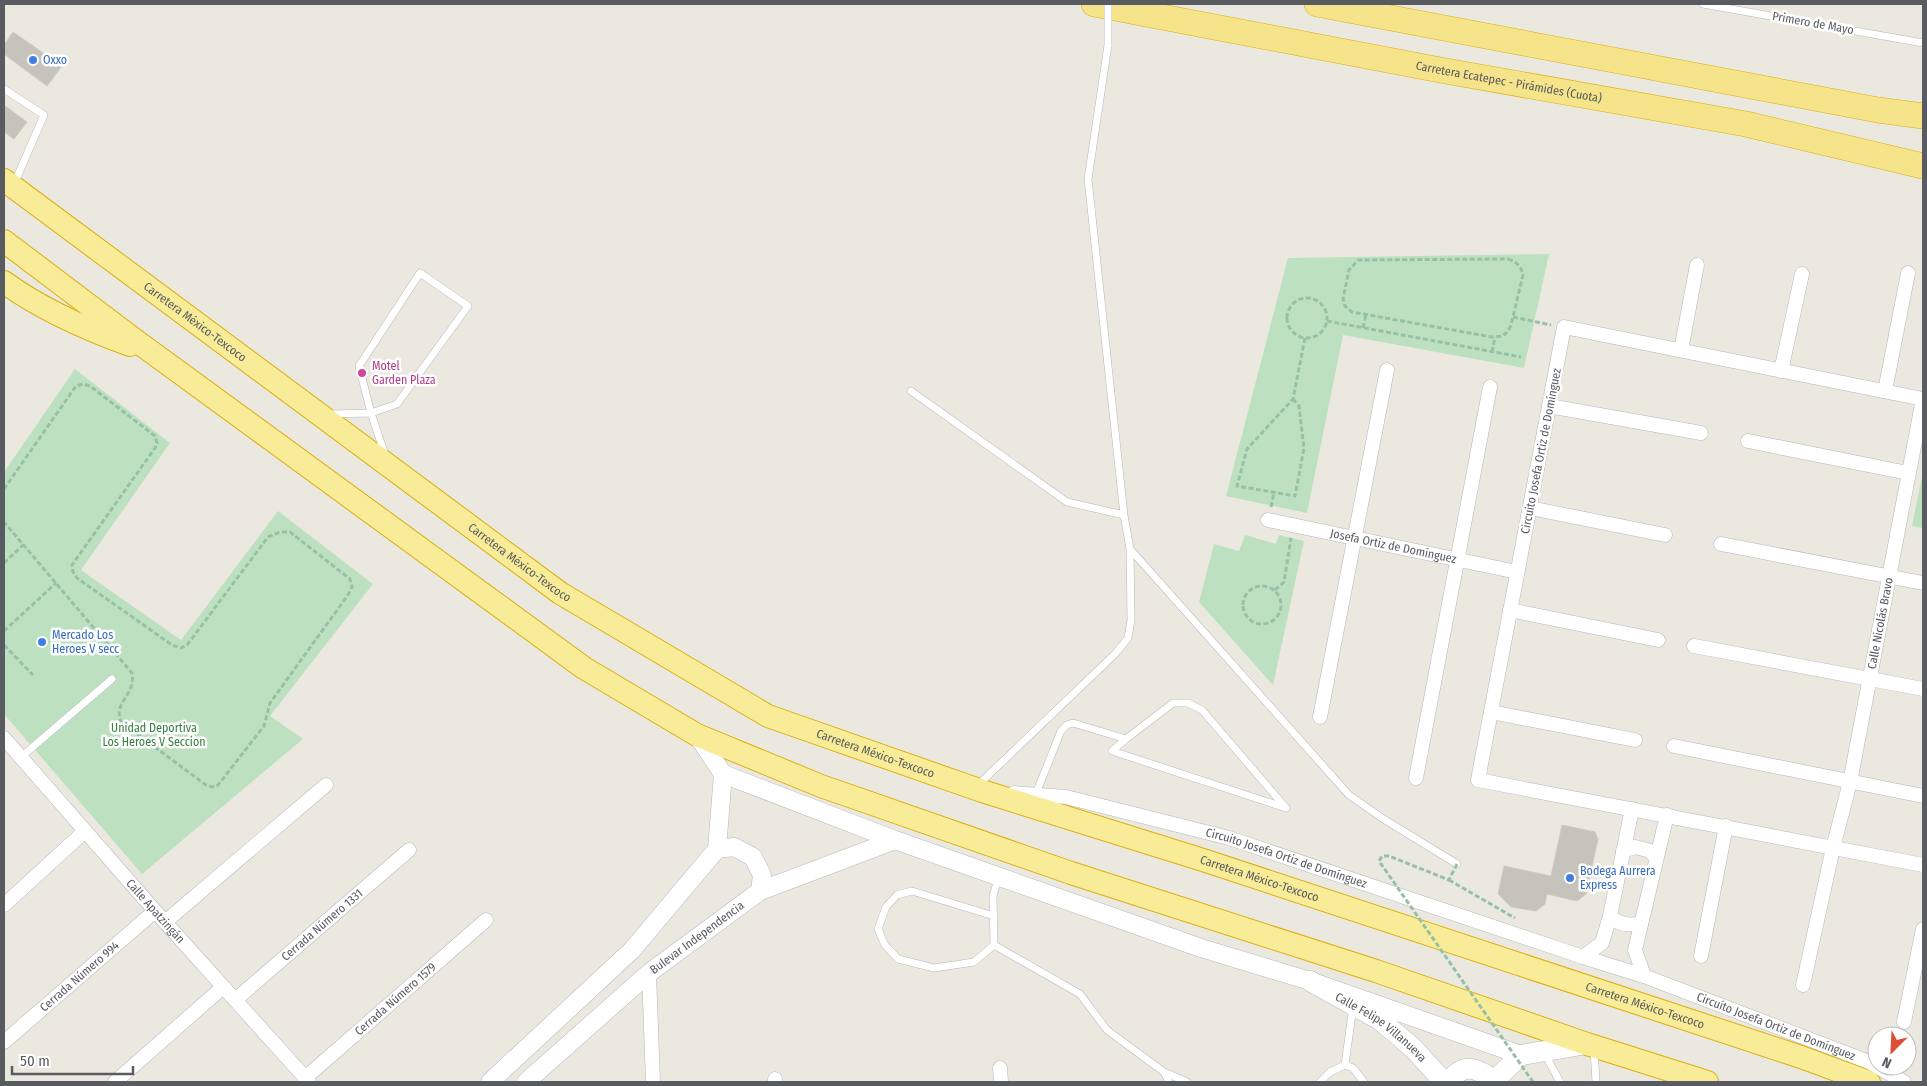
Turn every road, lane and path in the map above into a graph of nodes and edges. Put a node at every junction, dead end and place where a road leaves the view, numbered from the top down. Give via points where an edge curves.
1 (1094, 4) edge
2 (1108, 4) edge
3 (1317, 4) edge
4 (1703, 4) edge
5 (1923, 43) edge
6 (4, 89) edge
7 (1923, 116) edge
8 (1923, 166) edge
9 (8, 183) edge
10 (4, 241) edge
11 (1697, 265) dead end
12 (1908, 273) dead end
13 (1802, 274) dead end
14 (4, 282) edge
15 (1366, 314) junction
16 (1513, 317) junction
17 (1327, 321) junction
18 (1564, 327) junction
19 (1364, 328) junction
20 (1495, 337) junction
21 (1305, 338) junction
22 (1681, 350) junction
23 (1492, 352) junction
24 (156, 355) junction
25 (1521, 357) dead end
26 (1387, 370) dead end
27 (1782, 370) junction
28 (1490, 387) dead end
29 (911, 391) dead end
30 (1885, 391) junction
31 (1293, 399) junction
32 (1923, 399) edge
33 (1549, 406) junction
34 (371, 413) junction
35 (319, 414) junction
36 (1701, 433) dead end
37 (1748, 441) dead end
38 (388, 465) junction
39 (1908, 473) junction
40 (4, 489) edge
41 (1530, 508) junction
42 (1124, 515) junction
43 (1268, 520) dead end
44 (4, 522) edge
45 (1293, 525) junction
46 (1665, 534) dead end
47 (1356, 538) junction
48 (1721, 544) dead end
49 (24, 545) junction
50 (1130, 549) junction
51 (1457, 558) junction
52 (4, 563) edge
53 (1518, 572) junction
54 (1889, 576) junction
55 (56, 583) junction
56 (1923, 583) edge
57 (1275, 590) junction
58 (1510, 610) junction
59 (4, 631) edge
60 (1658, 640) dead end
61 (4, 646) edge
62 (1694, 646) dead end
63 (33, 675) dead end
64 (112, 679) dead end
65 (1870, 679) junction
66 (1923, 689) edge
67 (1491, 712) junction
68 (1320, 717) dead end
69 (697, 735) junction
70 (1126, 739) junction
71 (1635, 740) dead end
72 (5, 742) edge
73 (1674, 746) dead end
74 (21, 757) junction
75 (723, 774) junction
76 (1416, 778) dead end
77 (1850, 782) junction
78 (326, 785) dead end
79 (978, 790) junction
80 (1923, 796) edge
81 (1034, 801) junction
82 (1632, 808) junction
83 (1668, 815) junction
84 (1726, 826) junction
85 (85, 831) junction
86 (895, 840) junction
87 (1833, 848) junction
88 (717, 849) junction
89 (409, 850) dead end
90 (1623, 851) junction
91 (1656, 859) junction
92 (1456, 864) joint
93 (1923, 865) edge
94 (999, 876) junction
95 (1449, 880) junction
96 (760, 891) junction
97 (4, 905) edge
98 (155, 911) junction
99 (994, 916) junction
100 (1610, 916) junction
101 (486, 920) dead end
102 (165, 922) junction
103 (1641, 923) junction
104 (1923, 929) edge
105 (1513, 933) junction
106 (994, 945) junction
107 (1701, 956) dead end
108 (1583, 957) junction
109 (648, 973) junction
110 (1644, 976) junction
111 (1310, 981) junction
112 (1803, 985) dead end
113 (223, 987) junction
114 (235, 1000) junction
115 (1353, 1005) junction
116 (1904, 1022) dead end
117 (4, 1042) edge
118 (1591, 1045) junction
119 (1544, 1052) junction
120 (1521, 1055) junction
121 (1345, 1065) junction
122 (1164, 1072) junction
123 (1677, 1078) edge
124 (307, 1080) edge
125 (115, 1082) edge
126 (490, 1082) edge
127 (526, 1082) edge
128 (654, 1082) edge
129 (1168, 1082) edge
130 (1187, 1082) edge
131 (1320, 1082) edge
132 (1364, 1082) edge
133 (1444, 1082) edge
134 (1449, 1082) edge
135 (1496, 1082) edge
136 (1532, 1082) edge
137 (1560, 1082) edge
138 (1596, 1082) edge
139 (1707, 1082) edge
140 (1870, 1082) edge
141 (1904, 1082) edge

1 - 8 highway, Carretera Ecatepec - Pirámides (Cuota) via 1746,124
2 - 42 lane, bridge via 1108,45 1088,179
3 - 7 highway
4 - 5 lane, Primero de Mayo
6 - 9 lane via 44,115
9 - 35 highway, Carretera México-Texcoco
10 - 24 highway
11 - 22 street
12 - 30 street
13 - 27 street
14 - 24 highway via 23,296 66,318
15 - 16 path via 1352,312 1343,300 1349,270 1358,260 1508,259 1516,262 1523,275
15 - 19 path
15 - 20 path
16 - 18 path
16 - 20 path via 1508,333
17 - 19 path
17 - 21 path via 1318,336
17 - 21 path via 1326,311 1317,301 1305,299 1294,304 1288,314 1289,326
18 - 22 street
18 - 33 street, Circuito Josefa Ortiz de Domínguez
19 - 23 path
20 - 23 path
21 - 31 path
22 - 27 street
23 - 25 path
24 - 69 highway via 584,668
26 - 47 street
27 - 30 street
28 - 51 street
29 - 42 lane via 1067,502
30 - 32 street
31 - 31 path via 1248,449 1237,486 1295,496 1304,448 1299,406
32 - 39 street, Calle Nicolás Bravo
33 - 36 street
33 - 41 street, Circuito Josefa Ortiz de Domínguez
34 - 34 lane via 359,366 420,273 468,306 397,404
34 - 35 lane
34 - 38 lane
35 - 38 highway, Carretera México-Texcoco
37 - 39 street
38 - 79 highway, Carretera México-Texcoco via 560,593 768,716
39 - 54 street, Calle Nicolás Bravo
40 - 55 path via 76,386 83,384 155,436 157,443 72,565 77,578 172,645 181,648 187,645 268,537 280,532 290,532 350,579 352,587 270,703 264,726 218,785 212,787 121,722 118,714 134,683 132,673
41 - 46 street
41 - 53 street, Circuito Josefa Ortiz de Domínguez
42 - 50 lane
43 - 45 street, Josefa Ortiz de Domínguez
44 - 49 path
45 - 47 street, Josefa Ortiz de Domínguez
45 - 57 path via 1284,582
47 - 51 street, Josefa Ortiz de Domínguez
47 - 68 street
48 - 54 street
49 - 52 path
49 - 55 path
50 - 79 lane via 1131,620 1128,638
50 - 92 lane via 1349,794
51 - 53 street, Josefa Ortiz de Domínguez
51 - 76 street
53 - 58 street, Circuito Josefa Ortiz de Domínguez
54 - 56 street
54 - 65 street, Calle Nicolás Bravo
55 - 59 path
57 - 57 path via 1263,585 1246,592 1242,604 1246,616 1263,624 1275,619 1281,608
58 - 60 street
58 - 67 street, Circuito Josefa Ortiz de Domínguez
61 - 63 path
62 - 65 street
64 - 74 lane
65 - 66 street
65 - 77 street, Calle Nicolás Bravo
67 - 71 street
67 - 82 street, Circuito Josefa Ortiz de Domínguez via 1478,780
69 - 75 street
69 - 118 highway via 821,786 1071,873 1376,971
70 - 70 lane via 1112,752 1286,808 1202,710 1188,703 1173,703
70 - 81 lane via 1073,723 1066,725
72 - 74 street, Calle Apatzingán
73 - 77 street
74 - 85 street, Calle Apatzingán
75 - 86 street
75 - 88 street
77 - 80 street
77 - 87 street, Calle Nicolás Bravo
78 - 102 street
79 - 81 highway, Carretera México-Texcoco
81 - 105 street, Circuito Josefa Ortiz de Domínguez via 1066,797 1228,838
81 - 140 highway, Carretera México-Texcoco
82 - 83 street, Circuito Josefa Ortiz de Domínguez
82 - 90 street
83 - 84 street, Circuito Josefa Ortiz de Domínguez
83 - 91 street
84 - 87 street, Circuito Josefa Ortiz de Domínguez
84 - 107 street
85 - 97 street
85 - 98 street, Calle Apatzingán
86 - 94 street
86 - 96 street, Bulevar Independencia
87 - 93 street, Circuito Josefa Ortiz de Domínguez
87 - 112 street, Calle Nicolás Bravo
88 - 96 street via 734,847 753,858 762,875
88 - 126 street via 632,950
89 - 114 street, Cerrada Número 1331
90 - 91 street via 1635,847 1651,851
90 - 100 street
91 - 103 street
92 - 95 path, bridge
94 - 99 lane via 993,896
94 - 111 street via 1201,948
95 - 105 path via 1514,916
95 - 136 path, bridge via 1389,856 1379,859 1379,864
96 - 109 street, Bulevar Independencia
98 - 102 street, Calle Apatzingán
98 - 117 street, Cerrada Número 994
99 - 106 lane
99 - 106 lane via 912,891 897,895 886,907 878,929 885,945 898,959 934,968 974,962
100 - 103 street via 1615,922 1631,926
100 - 108 street via 1602,943
101 - 124 street, Cerrada Número 1579
102 - 113 street, Calle Apatzingán
103 - 110 street via 1635,950
104 - 116 street
105 - 108 street, Circuito Josefa Ortiz de Domínguez
106 - 122 lane via 1080,994 1107,1030
108 - 110 street, Circuito Josefa Ortiz de Domínguez
109 - 127 street, Bulevar Independencia
109 - 128 street
110 - 141 street, Circuito Josefa Ortiz de Domínguez via 1870,1062
111 - 115 main road, Calle Felipe Villanueva
111 - 120 street
113 - 114 street, Calle Apatzingán
113 - 125 street
114 - 124 street, Calle Apatzingán
115 - 121 lane
115 - 133 main road, Calle Felipe Villanueva via 1380,1020
118 - 119 main road
118 - 123 highway
118 - 138 lane
119 - 120 main road
119 - 137 lane
120 - 135 main road
121 - 131 lane via 1330,1072
121 - 132 lane via 1353,1068
122 - 129 lane
122 - 130 lane
123 - 139 highway
134 - 135 main road via 1461,1070 1472,1068

